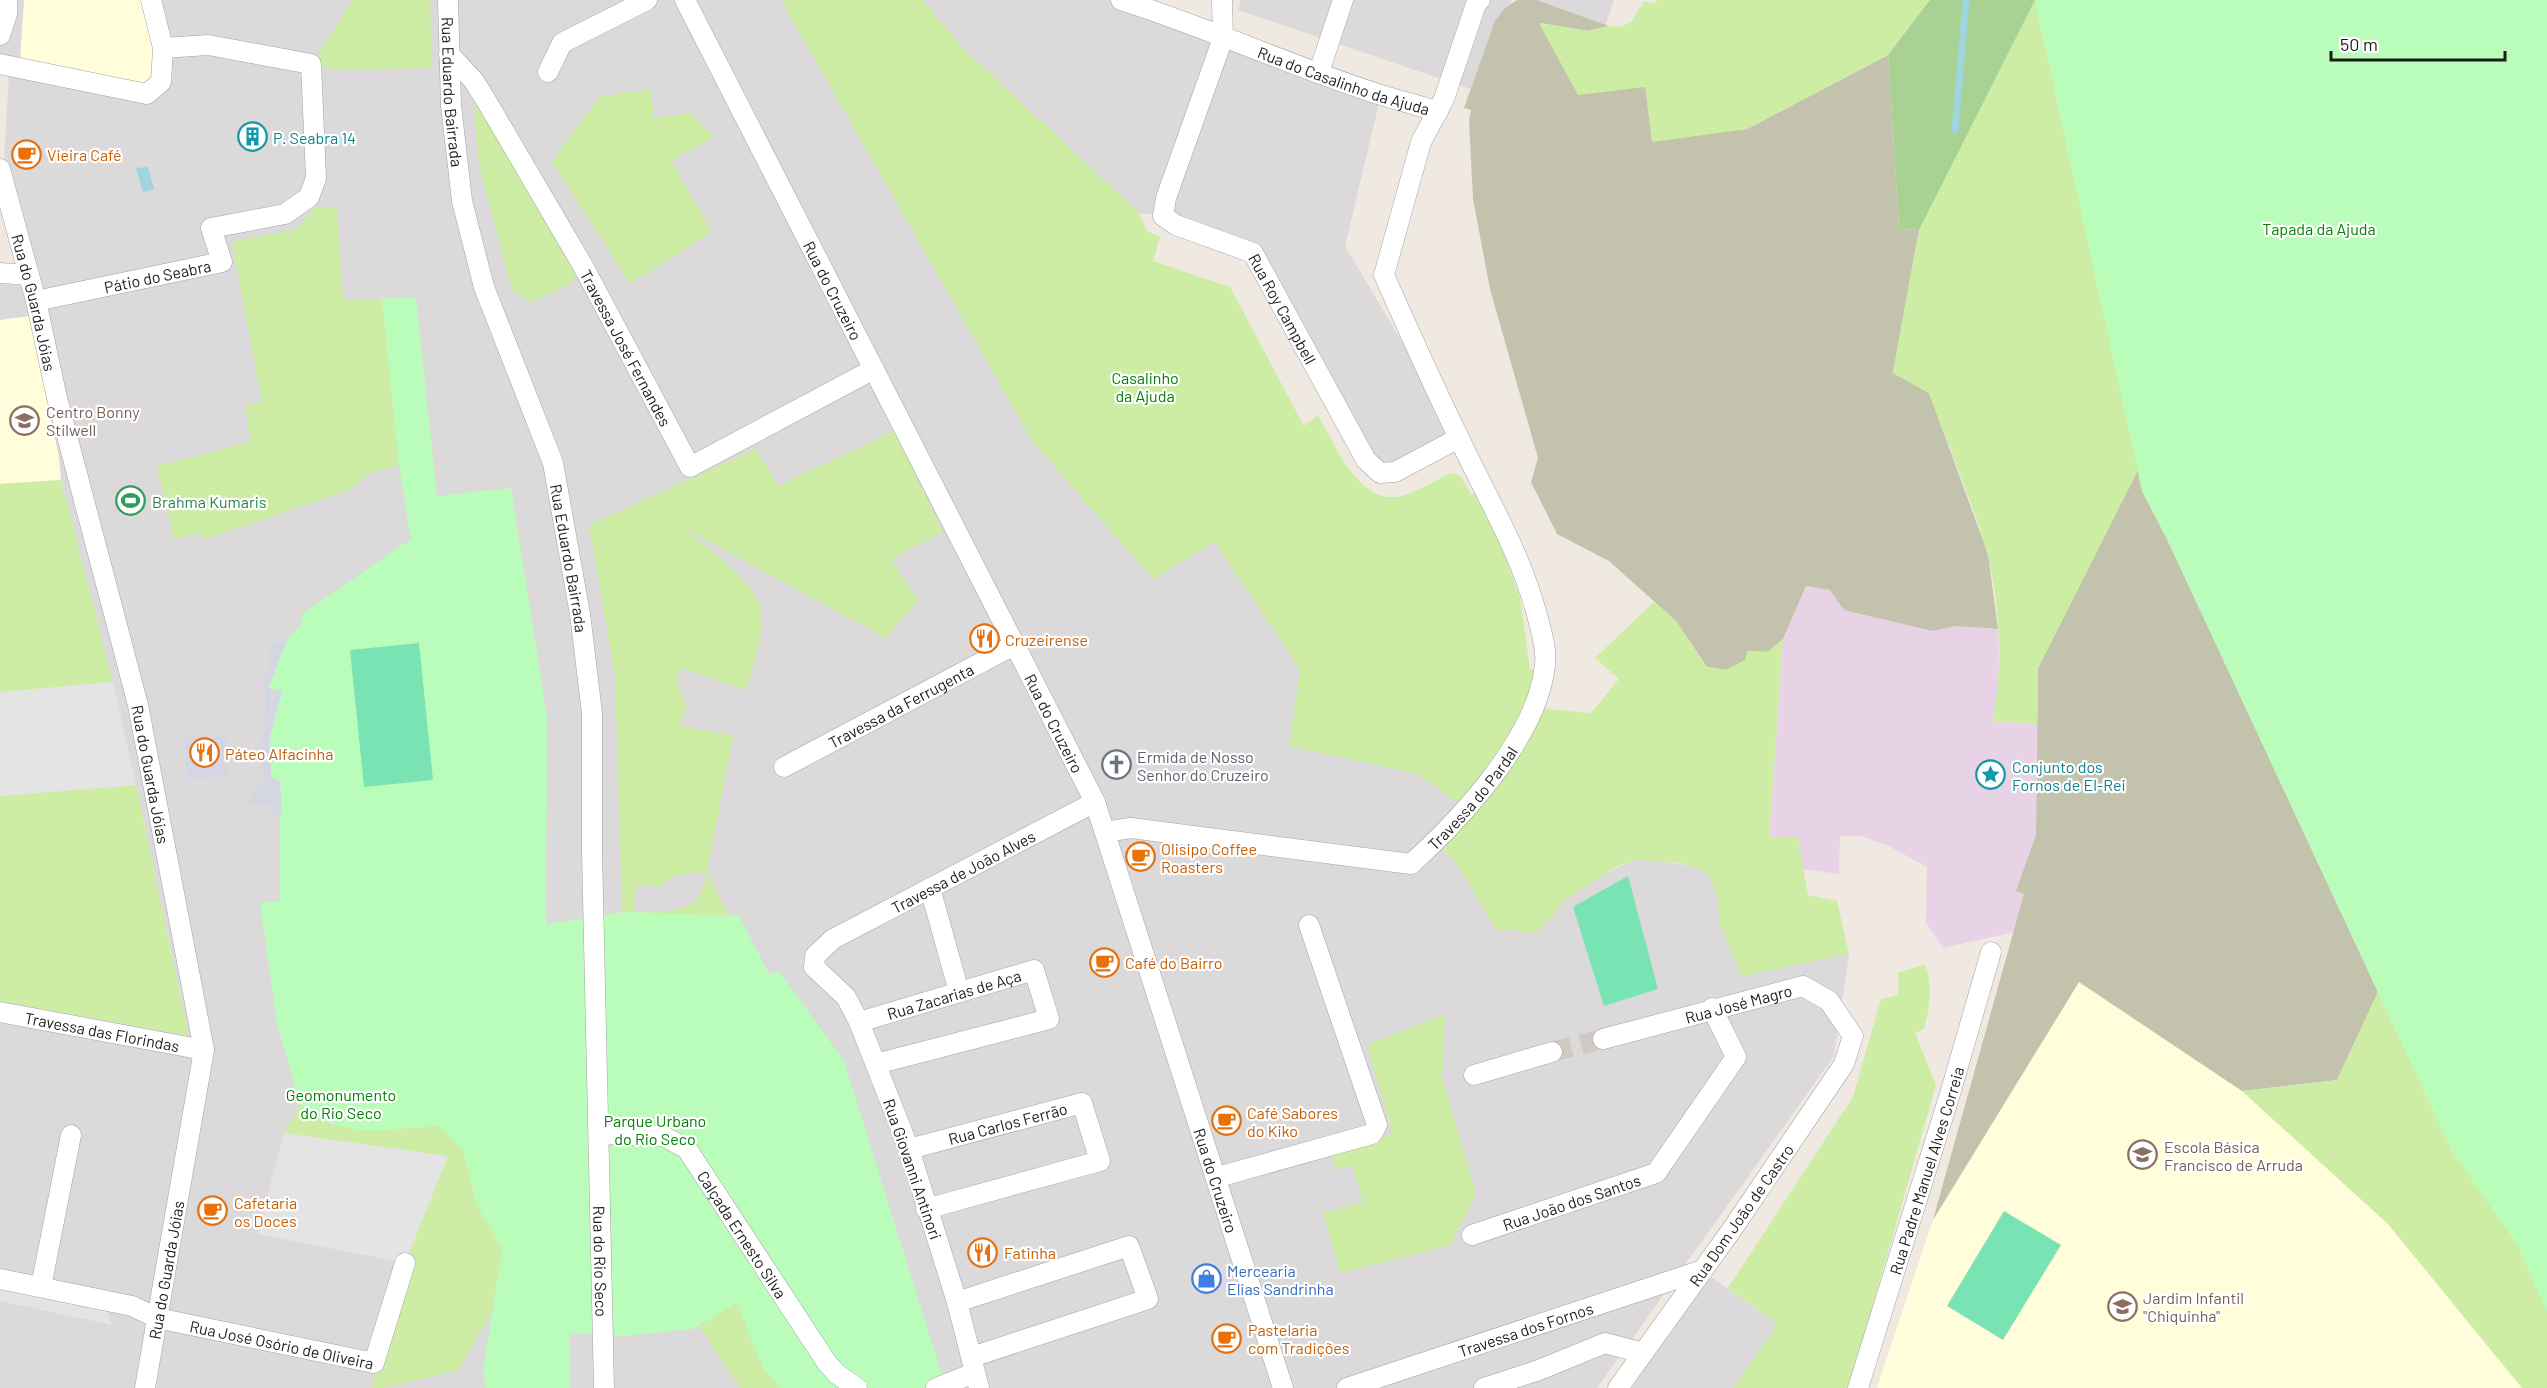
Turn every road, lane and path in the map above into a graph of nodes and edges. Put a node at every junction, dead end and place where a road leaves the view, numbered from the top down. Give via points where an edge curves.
1 (7, 0) edge
2 (151, 0) edge
3 (448, 0) edge
4 (647, 0) edge
5 (685, 0) edge
6 (1121, 0) edge
7 (1222, 0) edge
8 (1343, 0) edge
9 (1480, 0) edge
10 (0, 35) edge
11 (1223, 38) junction
12 (164, 48) junction
13 (450, 54) junction
14 (0, 64) edge
15 (548, 72) dead end
16 (1319, 72) junction
17 (1438, 111) junction
18 (0, 169) edge
19 (0, 273) edge
20 (29, 275) junction
21 (36, 301) junction
22 (874, 369) junction
23 (1458, 438) junction
24 (1016, 644) junction
25 (784, 767) dead end
26 (1095, 802) junction
27 (1105, 832) junction
28 (930, 888) junction
29 (1309, 925) dead end
30 (832, 939) joint
31 (1991, 952) dead end
32 (959, 992) junction
33 (1712, 1008) junction
34 (0, 1012) edge
35 (859, 1022) junction
36 (1853, 1036) joint
37 (1603, 1040) tunnel mouth
38 (204, 1050) junction
39 (1552, 1052) tunnel mouth
40 (876, 1064) junction
41 (1474, 1075) dead end
42 (600, 1134) junction
43 (71, 1135) dead end
44 (909, 1149) junction
45 (1218, 1177) junction
46 (926, 1209) junction
47 (1472, 1235) dead end
48 (405, 1263) dead end
49 (1703, 1269) junction
50 (0, 1278) edge
51 (41, 1287) junction
52 (957, 1302) junction
53 (158, 1318) junction
54 (1642, 1353) junction
55 (975, 1373) edge
56 (145, 1388) edge
57 (604, 1388) edge
58 (857, 1388) edge
59 (936, 1388) edge
60 (1283, 1388) edge
61 (1347, 1388) edge
62 (1484, 1388) edge
63 (1618, 1388) edge
64 (1858, 1388) edge

1 - 10 street
2 - 12 street
3 - 13 street, Rua Eduardo Bairrada
4 - 15 street via 562,43
5 - 22 street, Rua do Cruzeiro
6 - 11 street, Rua do Casalinho da Ajuda via 1193,23
7 - 11 street, Rua Roy Campbell
8 - 16 street
9 - 17 street
11 - 16 street, Rua do Casalinho da Ajuda
11 - 23 street, Rua Roy Campbell via 1163,216 1176,225 1253,254 1366,460 1380,473 1395,472
12 - 14 street via 161,82 147,94
12 - 21 street, Pátio do Seabra via 208,45 311,64 316,178 309,197 285,214 211,228 222,262
13 - 22 street, Travessa José Fernandes via 474,81 559,225 690,467
13 - 42 street, Rua Eduardo Bairrada via 451,105 462,201 484,287 554,463 579,614 592,713
16 - 17 street, Rua do Casalinho da Ajuda
17 - 23 street, Rua do Casalinho da Ajuda via 1421,142 1384,275
18 - 20 street, Rua do Guarda Jóias
19 - 20 street
20 - 21 street, Rua do Guarda Jóias
21 - 38 street, Rua do Guarda Jóias via 57,398 138,705
22 - 24 street, Rua do Cruzeiro
23 - 27 street, Travessa do Pardal via 1519,559 1541,628 1546,663 1535,708 1514,749 1436,841 1411,864 1131,828
24 - 25 street, Travessa da Ferrugenta
24 - 26 street, Rua do Cruzeiro
26 - 27 street, Rua do Cruzeiro
26 - 28 street, Travessa de João Alves
27 - 45 street, Rua do Cruzeiro
28 - 30 street, Travessa de João Alves
28 - 32 street
29 - 45 street via 1377,1125 1372,1134
30 - 35 street, Rua Giovanni Antinori via 814,956 814,967 846,998
31 - 64 street, Rua Padre Manuel Alves Correia
32 - 35 street, Rua Zacarias de Aça
32 - 40 street, Rua Zacarias de Aça via 1034,970 1049,1019
33 - 36 street, Rua José Magro via 1803,986 1829,1001
33 - 37 street, Rua José Magro
33 - 47 street, Rua João dos Santos via 1736,1058 1656,1173
34 - 38 street, Travessa das Florindas
35 - 40 street, Rua Giovanni Antinori
36 - 49 street, Rua Dom João de Castro via 1844,1064
38 - 53 street, Rua do Guarda Jóias
39 - 41 street
40 - 44 street, Rua Giovanni Antinori
42 - 57 street, Rua do Rio Seco
42 - 58 street, Calçada Ernesto Silva via 663,1136 687,1149 827,1363
43 - 51 street
44 - 46 street, Rua Giovanni Antinori
44 - 46 street, Rua Carlos Ferrão via 1082,1103 1100,1161
45 - 60 street, Rua do Cruzeiro
46 - 52 street, Rua Giovanni Antinori
48 - 53 street, Rua José Osório de Oliveira via 374,1363
49 - 54 street, Rua Dom João de Castro
49 - 61 street, Travessa dos Fornos
50 - 51 street
51 - 53 street via 132,1306
52 - 55 street, Rua Giovanni Antinori
52 - 55 street via 1129,1246 1148,1299
53 - 56 street, Rua do Guarda Jóias
54 - 62 street via 1605,1343
54 - 63 street, Rua Dom João de Castro
55 - 59 street

